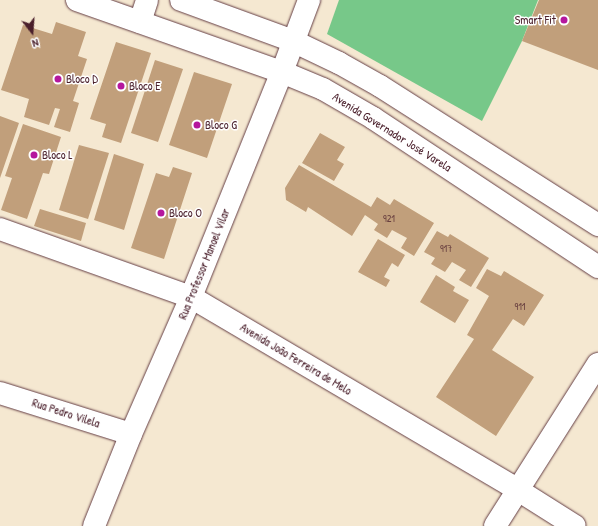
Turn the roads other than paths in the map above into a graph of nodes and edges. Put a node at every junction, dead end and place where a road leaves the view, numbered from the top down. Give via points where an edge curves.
1 (78, 0) edge
2 (147, 0) edge
3 (181, 0) edge
4 (309, 0) edge
5 (140, 22) junction
6 (293, 41) junction
7 (282, 72) junction
8 (388, 92) junction
9 (373, 118) junction
10 (598, 225) edge
11 (0, 229) edge
12 (598, 267) edge
13 (191, 297) junction
14 (598, 364) edge
15 (0, 393) edge
16 (131, 434) junction
17 (518, 490) junction
18 (94, 526) edge
19 (495, 526) edge
20 (575, 526) edge

1 - 5 street, Avenida Governador José Varela
2 - 5 street
3 - 6 street
4 - 6 street, Rua Professor Manoel Vilar
5 - 7 street, Avenida Governador José Varela
6 - 7 street, Rua Professor Manoel Vilar
6 - 8 street via 339,63
7 - 9 street, Avenida Governador José Varela via 323,89
7 - 13 street, Rua Professor Manoel Vilar
8 - 9 street
8 - 10 street
9 - 12 street, Avenida Governador José Varela
11 - 13 street, Avenida João Ferreira de Melo
13 - 16 street, Rua Professor Manoel Vilar
13 - 17 street, Avenida João Ferreira de Melo
14 - 17 street
15 - 16 street, Rua Pedro Vilela
16 - 18 street, Rua Professor Manoel Vilar
17 - 19 street
17 - 20 street, Avenida João Ferreira de Melo

